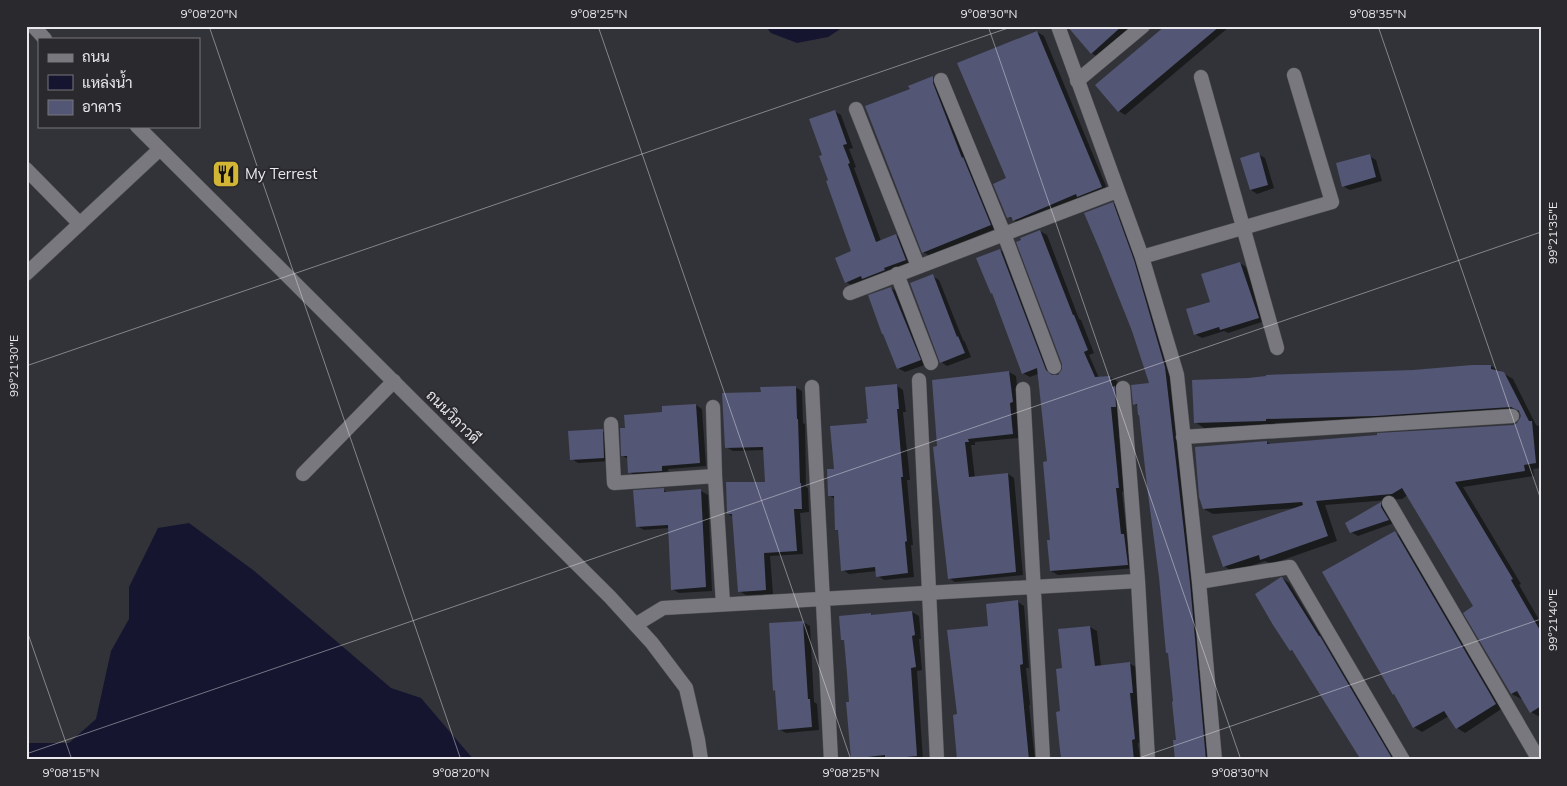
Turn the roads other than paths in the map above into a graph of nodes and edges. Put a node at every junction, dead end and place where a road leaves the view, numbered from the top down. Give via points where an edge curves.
1 (33, 26) edge
2 (1058, 26) edge
3 (1143, 26) edge
4 (44, 38) edge
5 (1294, 75) dead end
6 (1201, 77) dead end
7 (941, 80) dead end
8 (1077, 80) junction
9 (856, 109) dead end
10 (138, 128) edge
11 (160, 148) junction
12 (26, 169) edge
13 (1117, 191) junction
14 (80, 224) junction
15 (1243, 227) junction
16 (1004, 234) junction
17 (1142, 257) junction
18 (918, 266) junction
19 (26, 274) edge
20 (897, 274) junction
21 (850, 292) dead end
22 (1277, 348) dead end
23 (931, 363) dead end
24 (1054, 368) dead end
25 (919, 380) dead end
26 (394, 381) junction
27 (812, 387) dead end
28 (1123, 388) dead end
29 (1023, 389) dead end
30 (713, 407) dead end
31 (1512, 416) dead end
32 (610, 424) dead end
33 (1183, 437) junction
34 (303, 474) dead end
35 (715, 476) junction
36 (1389, 503) dead end
37 (1138, 582) junction
38 (1199, 582) junction
39 (1034, 588) junction
40 (929, 593) junction
41 (822, 600) junction
42 (723, 604) junction
43 (636, 625) junction
44 (701, 760) edge
45 (831, 760) edge
46 (937, 760) edge
47 (1043, 760) edge
48 (1148, 760) edge
49 (1215, 760) edge
50 (1403, 760) edge
51 (1539, 760) edge

1 - 4 street
2 - 8 street
3 - 8 street
5 - 15 street via 1332,202
6 - 15 street
7 - 16 street
8 - 13 street
9 - 18 street
10 - 11 street, ถนนวิภาวดี
11 - 14 street
11 - 26 street, ถนนวิภาวดี
12 - 14 street
13 - 16 street
13 - 17 street
14 - 19 street
15 - 17 street
15 - 22 street
16 - 18 street
16 - 24 street
17 - 33 street via 1176,374
18 - 20 street
20 - 21 street
20 - 23 street
25 - 40 street
26 - 34 street
26 - 43 street, ถนนวิภาวดี
27 - 41 street
28 - 37 street
29 - 39 street
30 - 35 street
31 - 33 street
32 - 35 street via 614,483
33 - 38 street
35 - 42 street
36 - 51 street
37 - 39 street
37 - 48 street
38 - 49 street
38 - 50 street via 1290,567
39 - 40 street
39 - 47 street
40 - 41 street
40 - 46 street
41 - 42 street
41 - 45 street
42 - 43 street via 662,608
43 - 44 street, ถนนวิภาวดี via 686,688

